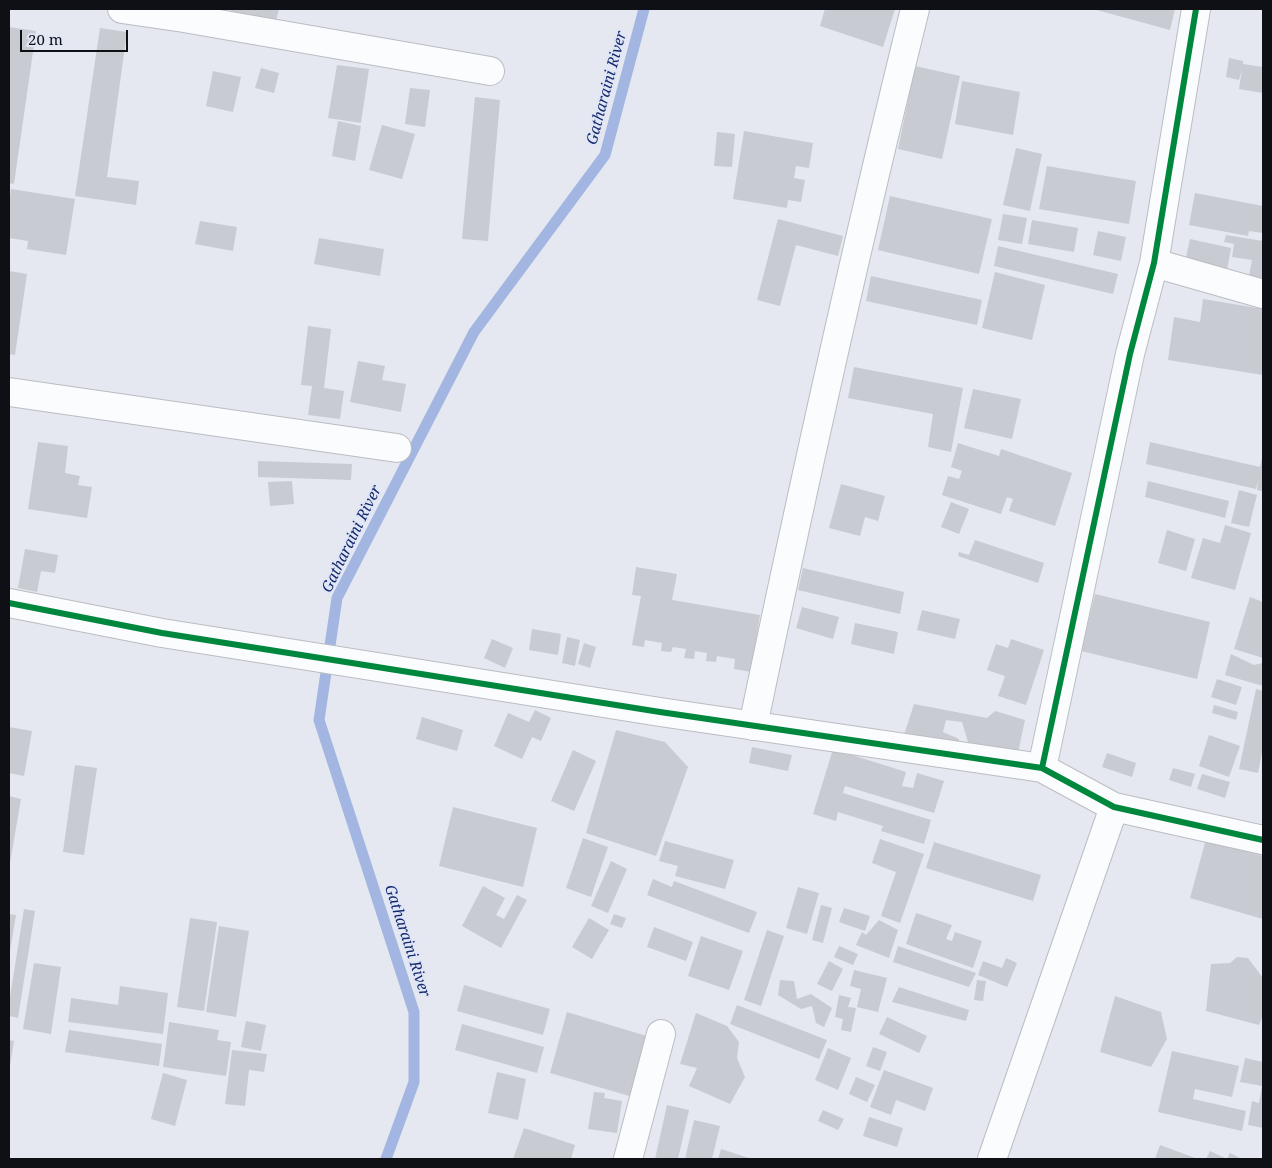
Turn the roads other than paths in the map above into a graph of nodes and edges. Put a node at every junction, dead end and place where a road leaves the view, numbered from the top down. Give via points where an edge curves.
1 (122, 9) edge
2 (915, 9) edge
3 (1196, 9) edge
4 (185, 13) edge
5 (490, 71) dead end
6 (1154, 263) junction
7 (1263, 294) edge
8 (9, 392) edge
9 (397, 448) dead end
10 (9, 603) edge
11 (753, 726) junction
12 (1042, 768) junction
13 (1114, 807) junction
14 (1263, 840) edge
15 (661, 1034) dead end
16 (628, 1159) edge
17 (992, 1159) edge

1 - 4 street
2 - 11 street via 796,524
3 - 6 street
4 - 5 street
6 - 7 street
6 - 12 street via 1130,354
8 - 9 street
10 - 11 street via 162,633
11 - 12 street
12 - 13 street
13 - 14 street
13 - 17 street
15 - 16 street

